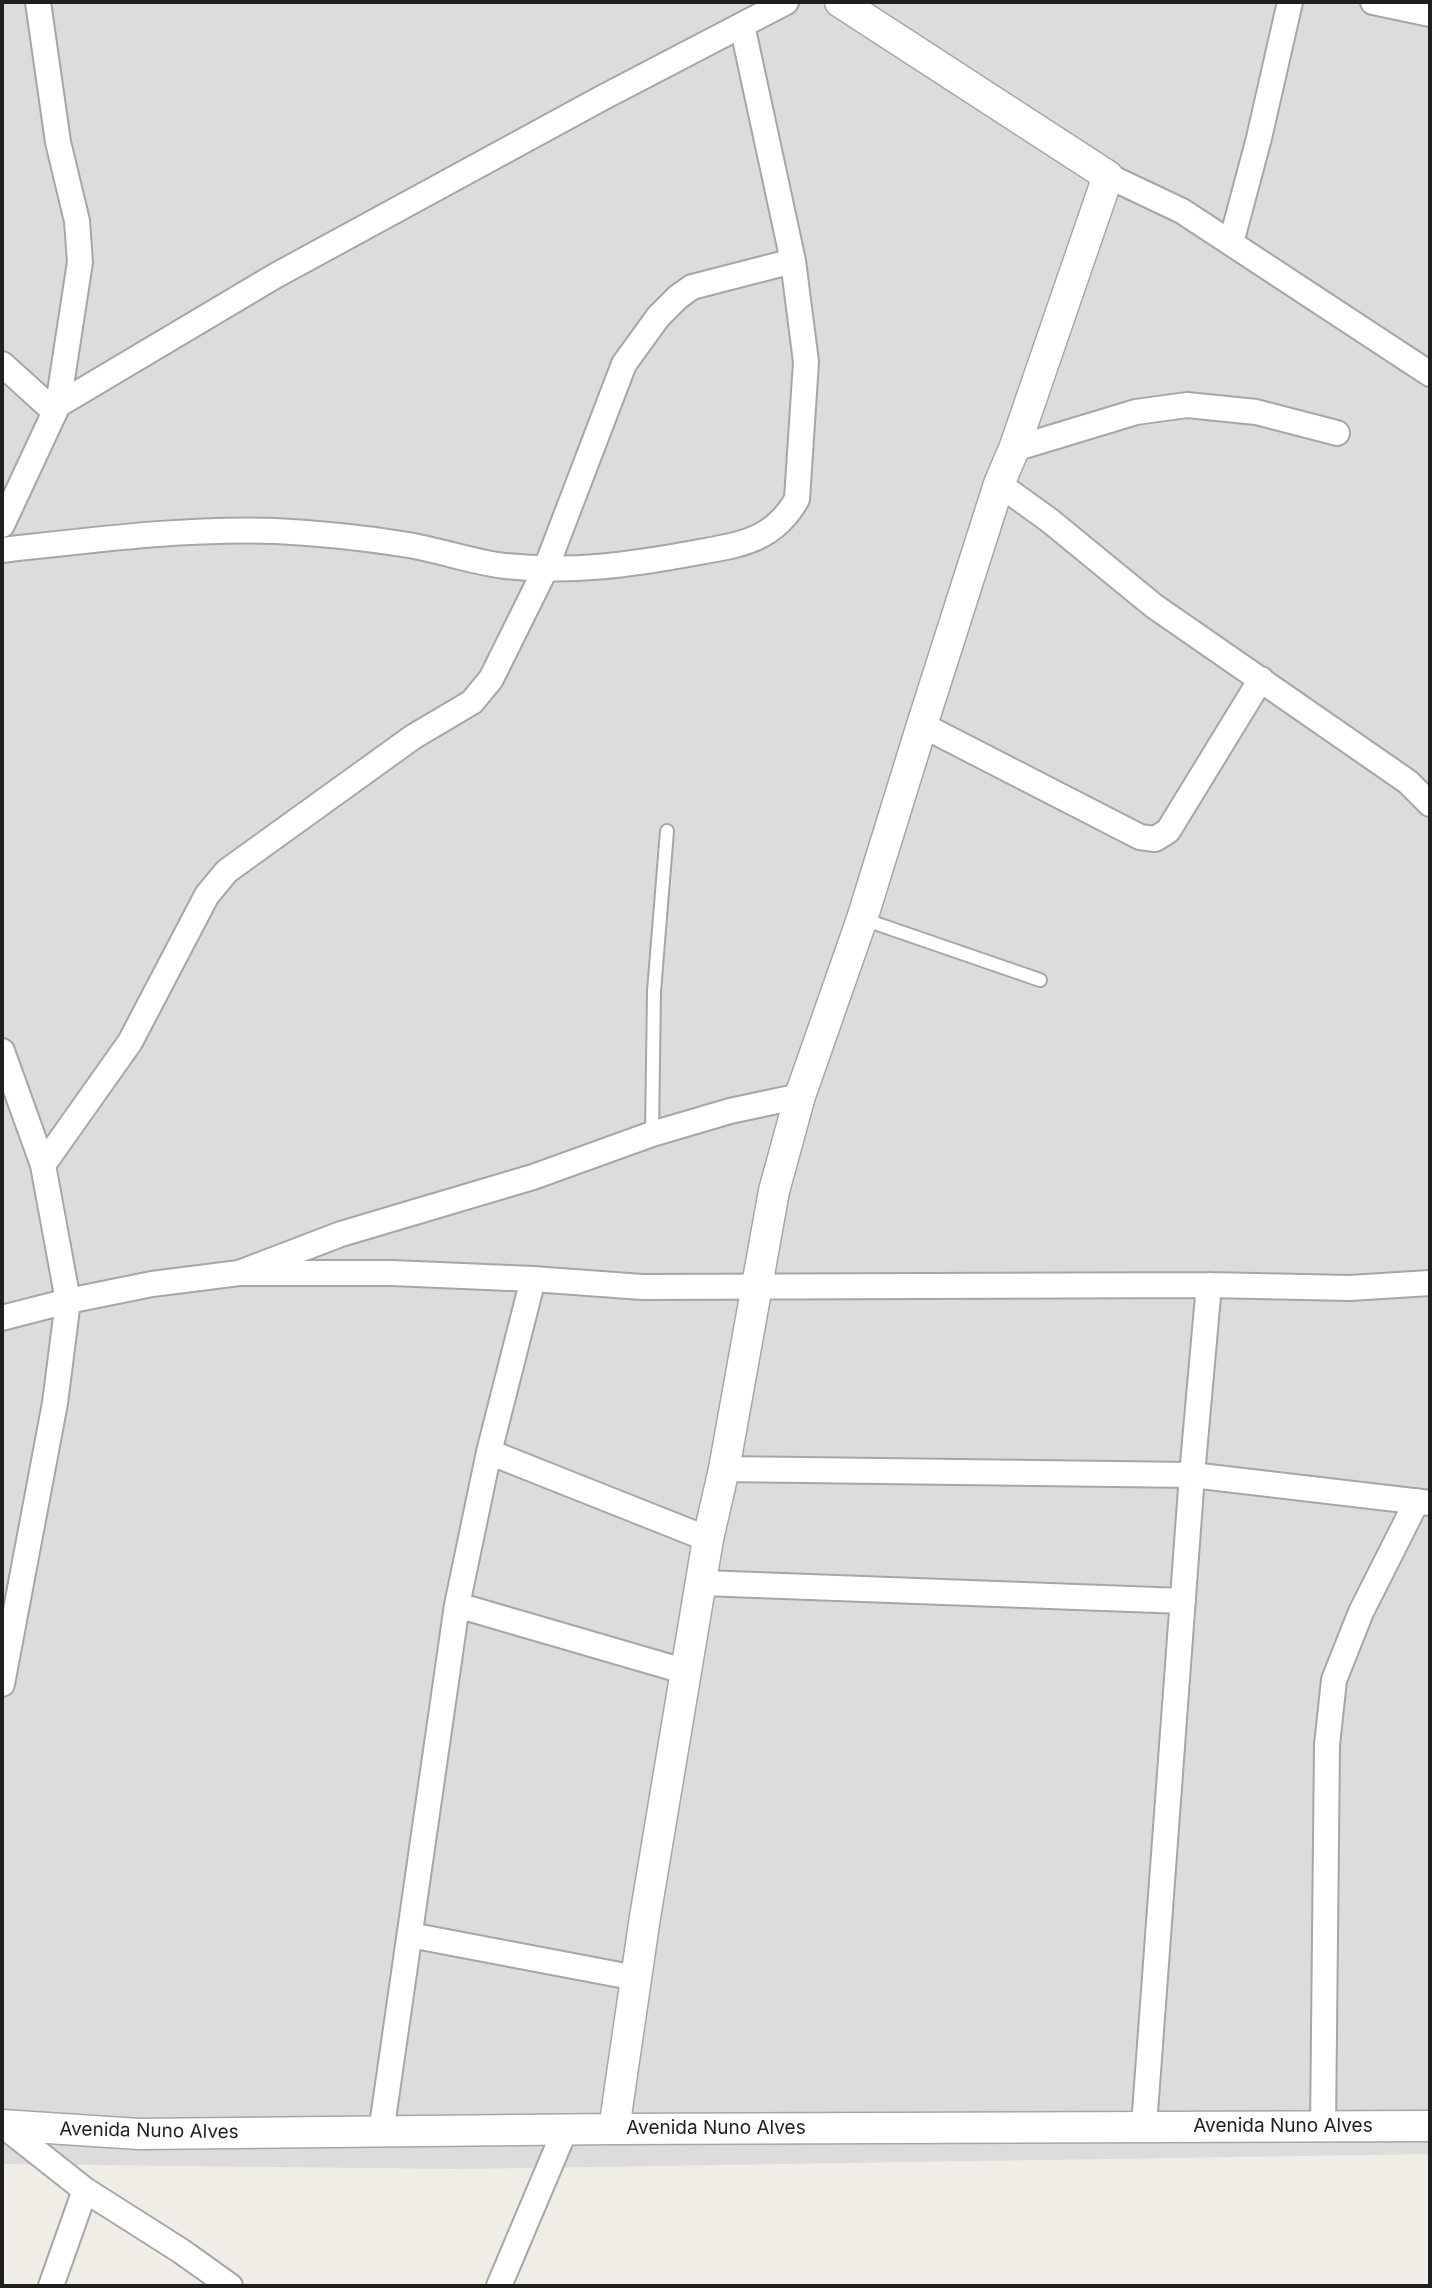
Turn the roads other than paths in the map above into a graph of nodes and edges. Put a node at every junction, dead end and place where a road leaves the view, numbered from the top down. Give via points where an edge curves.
1 (38, 2) edge
2 (786, 2) edge
3 (1290, 2) edge
4 (1373, 2) edge
5 (845, 3) edge
6 (1430, 13) edge
7 (742, 25) junction
8 (1108, 176) junction
9 (1231, 243) junction
10 (793, 261) junction
11 (2, 364) edge
12 (1430, 374) edge
13 (56, 409) junction
14 (1337, 433) dead end
15 (1014, 449) junction
16 (999, 484) junction
17 (2, 525) edge
18 (2, 550) edge
19 (546, 568) junction
20 (1261, 679) junction
21 (922, 725) junction
22 (1430, 804) edge
23 (667, 831) dead end
24 (862, 919) junction
25 (1040, 980) dead end
26 (2, 1051) edge
27 (800, 1096) junction
28 (652, 1133) junction
29 (43, 1165) junction
30 (239, 1273) junction
31 (533, 1279) junction
32 (1430, 1283) edge
33 (756, 1285) junction
34 (1209, 1285) junction
35 (68, 1301) junction
36 (2, 1318) edge
37 (489, 1452) junction
38 (724, 1469) junction
39 (1192, 1475) junction
40 (1424, 1502) edge
41 (708, 1539) junction
42 (702, 1583) junction
43 (1183, 1601) junction
44 (457, 1605) junction
45 (687, 1672) junction
46 (2, 1685) edge
47 (410, 1935) junction
48 (636, 1978) junction
49 (3, 2125) edge
50 (1144, 2126) junction
51 (1430, 2126) edge
52 (1323, 2127) junction
53 (614, 2129) junction
54 (565, 2130) junction
55 (381, 2133) junction
56 (85, 2190) junction
57 (51, 2286) edge
58 (230, 2286) edge
59 (503, 2286) edge

1 - 13 street via 58,142 77,221 80,262
2 - 7 street
3 - 9 street
4 - 6 street
5 - 8 street
7 - 10 street
7 - 13 street via 275,276
8 - 9 street via 1182,211
8 - 15 street
9 - 12 street
10 - 19 street via 692,287 658,317 624,364
10 - 19 street via 806,362 797,499 787,517 741,545 646,562 576,570
11 - 13 street
13 - 17 street
14 - 15 street via 1256,412 1187,405 1136,412
15 - 16 street
16 - 20 street via 1154,606
16 - 21 street
18 - 19 street via 140,534 278,531 402,544 503,566
19 - 29 street via 506,654 472,702 413,737 227,872 207,895 130,1041
20 - 21 street via 1168,831 1155,839 1140,837
20 - 22 street via 1408,782
21 - 24 street
23 - 28 lane via 654,991
24 - 25 lane
24 - 27 street
26 - 29 street
27 - 28 street
27 - 33 street via 774,1191
28 - 30 street via 533,1177 341,1234
29 - 35 street
30 - 31 street
30 - 35 street via 152,1283
31 - 33 street via 642,1287
31 - 37 street
32 - 34 street via 1350,1288
33 - 34 street
33 - 38 street
34 - 39 street
35 - 36 street
35 - 46 street via 55,1403
37 - 41 street
37 - 44 street
38 - 39 street
38 - 41 street
39 - 40 street
39 - 43 street
40 - 52 street via 1361,1612 1334,1680 1327,1745
41 - 42 street
42 - 43 street
42 - 45 street
43 - 50 street
44 - 45 street
44 - 47 street
45 - 48 street
47 - 48 street
47 - 55 street
48 - 53 street
49 - 55 street, Avenida Nuno Alves via 139,2134
49 - 56 street
50 - 52 street, Avenida Nuno Alves
50 - 53 street, Avenida Nuno Alves
51 - 52 street, Avenida Nuno Alves
53 - 54 street, Avenida Nuno Alves
54 - 55 street, Avenida Nuno Alves
54 - 59 street
56 - 57 street
56 - 58 street

